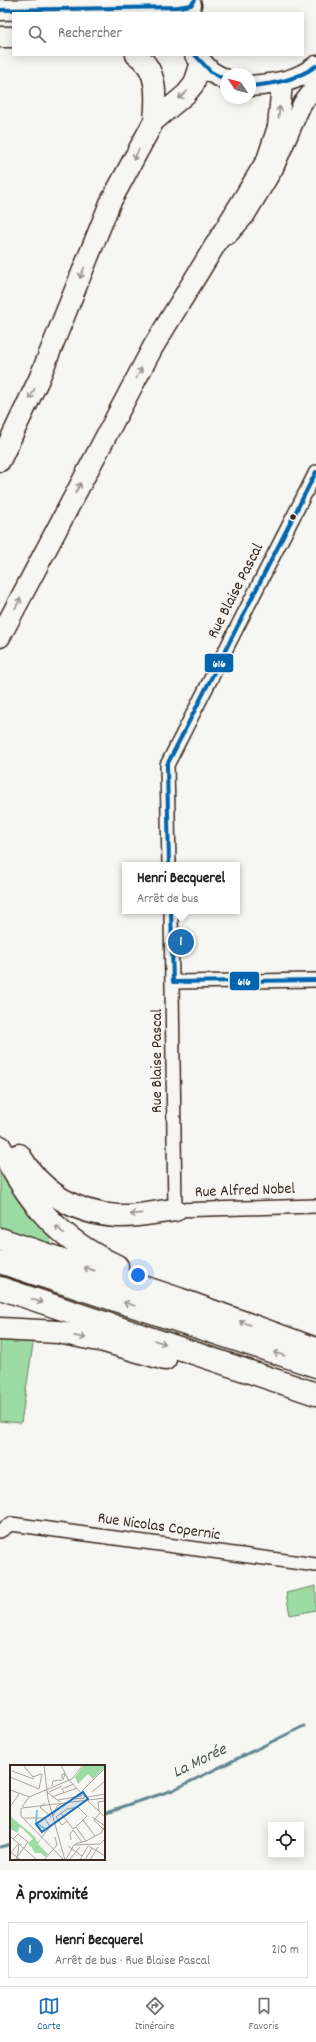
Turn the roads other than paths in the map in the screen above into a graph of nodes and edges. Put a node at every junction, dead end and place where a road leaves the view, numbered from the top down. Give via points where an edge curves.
1 (192, 6) edge
2 (0, 10) edge
3 (0, 37) edge
4 (12, 37) edge
5 (137, 56) edge
6 (198, 59) edge
7 (316, 66) edge
8 (220, 77) edge
9 (282, 83) junction
10 (256, 85) edge
11 (316, 86) edge
12 (154, 121) junction
13 (209, 257) junction
14 (0, 461) edge
15 (316, 472) edge
16 (0, 637) edge
17 (169, 862) edge
18 (170, 914) edge
19 (316, 980) edge
20 (173, 982) junction
21 (0, 1142) edge
22 (0, 1146) edge
23 (316, 1206) edge
24 (175, 1210) junction
25 (0, 1239) edge
26 (0, 1262) edge
27 (0, 1288) edge
28 (179, 1299) junction
29 (0, 1329) edge
30 (316, 1349) edge
31 (316, 1366) edge
32 (316, 1394) edge
33 (316, 1406) edge
34 (0, 1531) edge
35 (316, 1565) edge

1 - 2 main road
3 - 4 main road
5 - 12 main road via 151,72 155,87
6 - 8 main road
6 -> 12 main road via 194,84
7 - 9 main road via 309,72
9 - 10 main road
13 -> 9 main road via 267,160 278,127
11 - 13 main road via 302,104 274,168 245,216
12 -> 14 main road via 110,204 39,379
16 -> 13 main road via 150,353
15 - 17 street, Rue Blaise Pascal via 167,765
18 - 20 street, Rue Blaise Pascal
19 - 20 street
20 - 24 street, Rue Blaise Pascal
24 -> 21 highway via 118,1216 83,1210 51,1194 16,1149
28 -> 22 highway via 158,1282 91,1254 64,1234 34,1204
23 - 24 street, Rue Alfred Nobel
28 -> 25 highway
31 -> 26 highway
27 -> 32 highway
30 -> 28 highway
29 -> 33 highway via 58,1332 104,1341
34 - 35 street, Rue Nicolas Copernic via 10,1524

